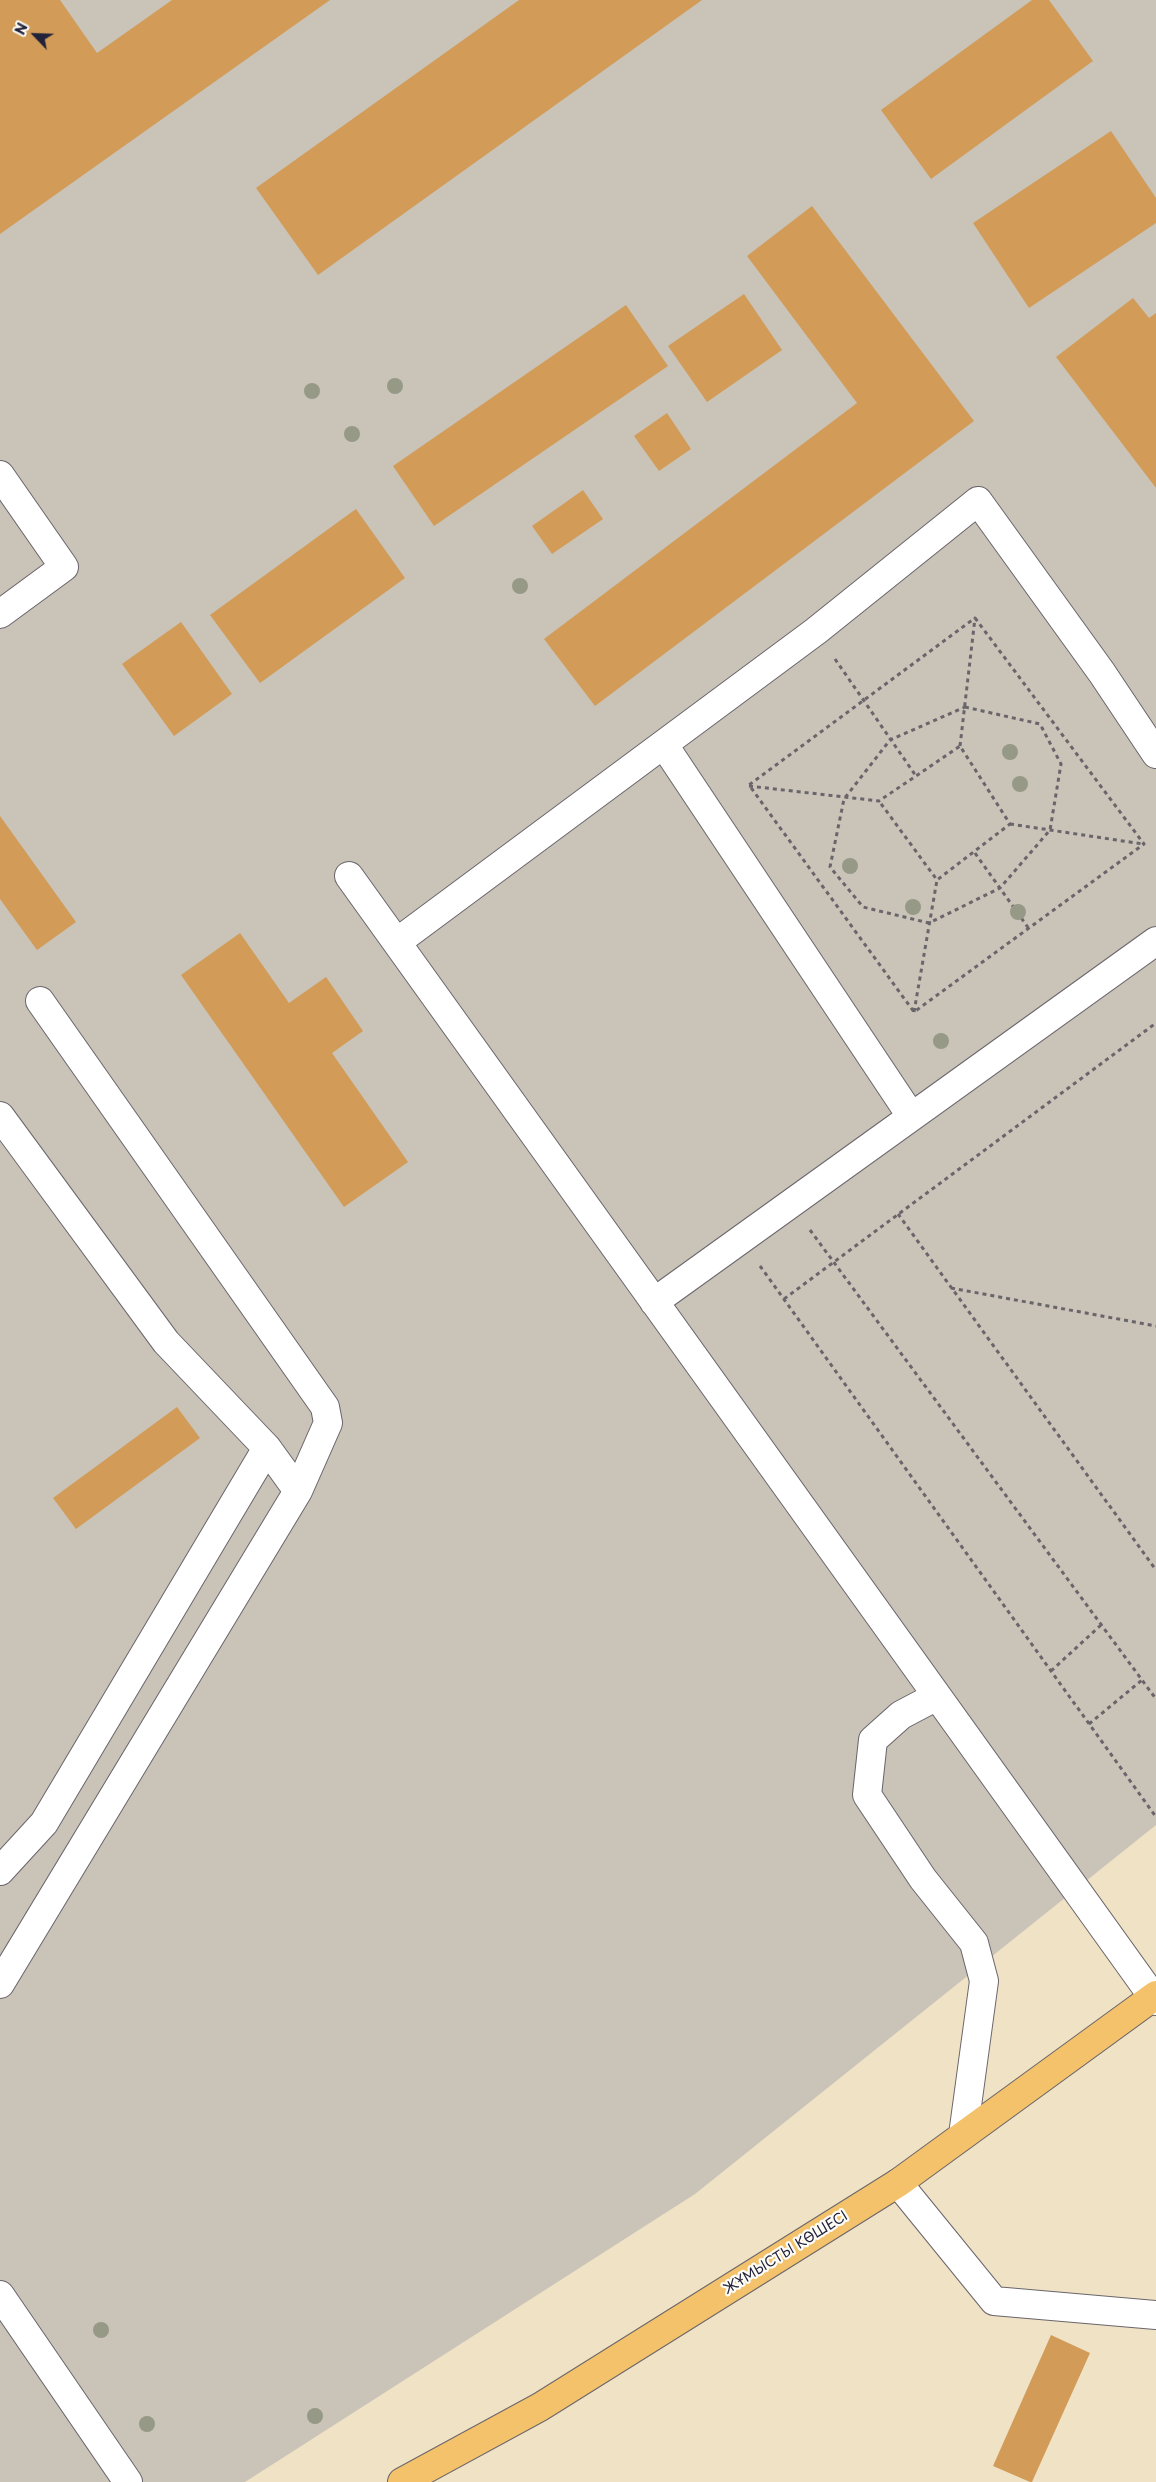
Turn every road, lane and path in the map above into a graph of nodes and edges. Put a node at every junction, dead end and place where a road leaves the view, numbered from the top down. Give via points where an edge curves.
1 (0, 475) edge
2 (0, 614) edge
3 (975, 618) junction
4 (816, 631) junction
5 (864, 700) junction
6 (965, 707) junction
7 (890, 740) junction
8 (664, 745) junction
9 (960, 746) junction
10 (1156, 754) edge
11 (916, 776) junction
12 (749, 786) junction
13 (844, 799) junction
14 (879, 801) junction
15 (1010, 824) junction
16 (1050, 830) junction
17 (1144, 844) junction
18 (975, 853) junction
19 (350, 876) dead end
20 (937, 880) junction
21 (1000, 888) junction
22 (929, 923) junction
23 (1029, 928) junction
24 (1156, 941) edge
25 (397, 942) junction
26 (40, 1001) dead end
27 (914, 1012) junction
28 (1156, 1023) edge
29 (0, 1116) edge
30 (911, 1116) junction
31 (790, 1204) junction
32 (898, 1214) junction
33 (741, 1239) junction
34 (833, 1262) junction
35 (951, 1288) junction
36 (784, 1300) junction
37 (654, 1302) junction
38 (1156, 1326) edge
39 (267, 1448) junction
40 (298, 1492) junction
41 (1156, 1570) edge
42 (1101, 1624) junction
43 (1051, 1671) junction
44 (1142, 1680) junction
45 (937, 1696) junction
46 (1156, 1698) edge
47 (1089, 1724) junction
48 (1156, 1817) edge
49 (0, 1871) edge
50 (0, 1984) edge
51 (1155, 1998) edge
52 (963, 2136) junction
53 (898, 2183) junction
54 (0, 2295) edge
55 (1156, 2315) edge
56 (128, 2482) edge
57 (402, 2482) edge

1 - 2 street via 64,567
3 - 5 path
3 - 6 path
3 - 17 path
4 - 5 path
4 - 8 street
4 - 10 street via 978,501
5 - 7 path
5 - 12 path
6 - 7 path
6 - 9 path
6 - 16 path via 1040,724 1061,764
7 - 11 path
7 - 13 path
8 - 25 street
8 - 30 street
9 - 11 path
9 - 15 path
11 - 14 path
12 - 13 path
12 - 27 path
13 - 14 path
13 - 22 path via 830,866 863,906
14 - 20 path
15 - 16 path
15 - 18 path
16 - 17 path
16 - 21 path
17 - 23 path
18 - 20 path
18 - 21 path
19 - 25 street
20 - 22 path
21 - 22 path
21 - 23 path
22 - 27 path
23 - 27 path
24 - 30 street
25 - 37 street
26 - 40 street via 324,1407 328,1423
28 - 32 path
29 - 39 street via 166,1342
30 - 31 street
31 - 33 street
31 - 34 path
32 - 34 path
32 - 35 path
33 - 36 path
33 - 37 street
34 - 36 path
34 - 42 path
35 - 38 path
35 - 41 path
36 - 43 path
37 - 45 street
39 - 40 street
39 - 49 street via 44,1823
40 - 50 street
42 - 43 path
42 - 44 path
43 - 47 path
44 - 46 path
44 - 47 path
45 - 51 street
45 - 52 street via 901,1715 873,1740 867,1796 923,1879 974,1943 984,1982
47 - 48 path
51 - 52 main road, ЖҰМЫСТЫ КӨШЕСІ
52 - 53 main road, ЖҰМЫСТЫ КӨШЕСІ
53 - 55 street via 994,2301
53 - 57 main road, ЖҰМЫСТЫ КӨШЕСІ via 540,2407
54 - 56 street

